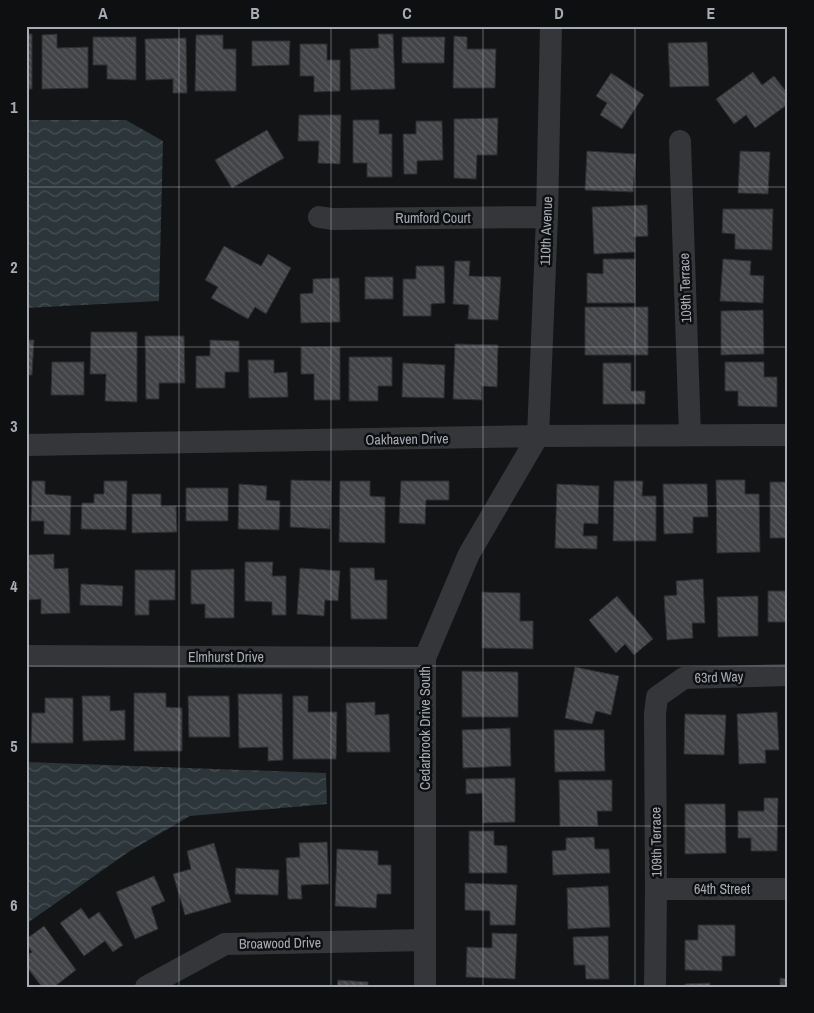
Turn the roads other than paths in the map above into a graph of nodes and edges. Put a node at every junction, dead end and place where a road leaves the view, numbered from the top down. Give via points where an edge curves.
1 (550, 26) edge
2 (680, 141) dead end
3 (319, 217) dead end
4 (547, 217) junction
5 (690, 435) junction
6 (788, 435) edge
7 (538, 436) junction
8 (26, 445) edge
9 (26, 656) edge
10 (425, 658) junction
11 (788, 675) edge
12 (657, 697) joint
13 (656, 889) junction
14 (788, 889) edge
15 (425, 940) junction
16 (146, 987) edge
17 (425, 987) edge
18 (655, 987) edge

1 - 4 street, 110th Avenue
2 - 5 street, 109th Terrace
3 - 4 street, Rumford Court
4 - 7 street, 110th Avenue
5 - 6 street, Oakhaven Drive
5 - 7 street, Oakhaven Drive
7 - 8 street, Oakhaven Drive
7 - 10 street, Cedarbrook Drive South via 469,554
9 - 10 street, Elmhurst Drive
10 - 15 street, Cedarbrook Drive South
11 - 12 street, 63rd Way via 684,678
12 - 13 street, 109th Terrace via 654,714
13 - 14 street, 64th Street
13 - 18 street, 109th Terrace
15 - 16 street, Broawood Drive via 224,944
15 - 17 street, Cedarbrook Drive South

